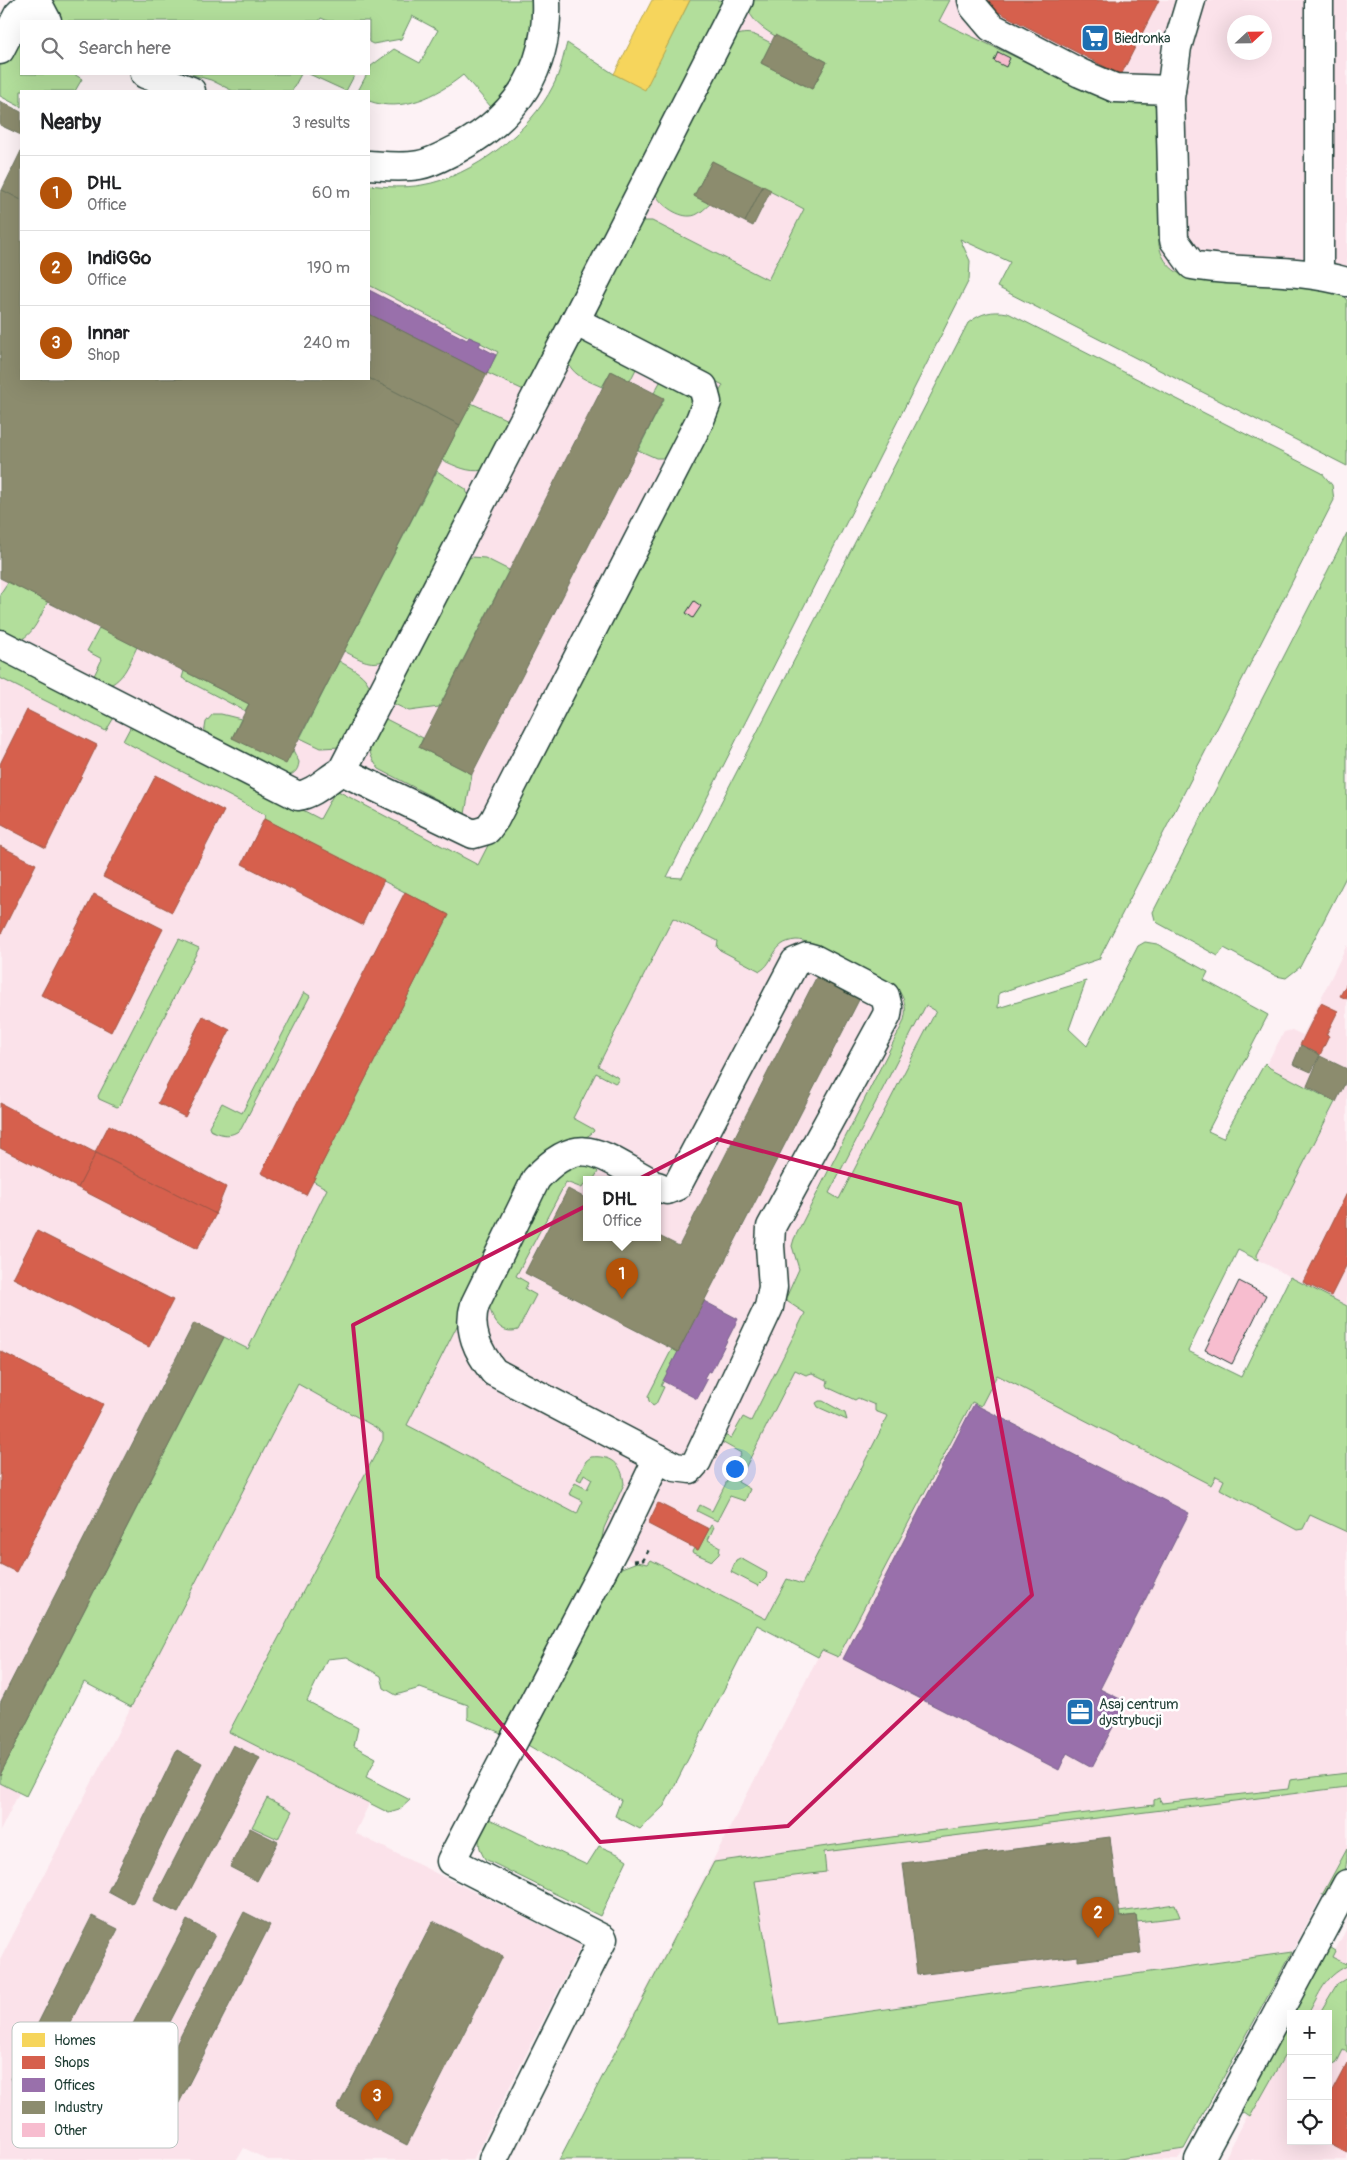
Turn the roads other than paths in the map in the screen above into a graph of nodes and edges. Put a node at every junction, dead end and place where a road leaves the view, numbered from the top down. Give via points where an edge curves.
1 (34, 0) edge
2 (546, 0) edge
3 (739, 0) edge
4 (972, 0) edge
5 (1191, 0) edge
6 (1319, 0) edge
7 (46, 20) edge
8 (0, 50) edge
9 (148, 75) edge
10 (188, 90) edge
11 (1171, 90) junction
12 (370, 165) edge
13 (1319, 275) junction
14 (1347, 282) edge
15 (575, 321) junction
16 (0, 644) edge
17 (342, 770) junction
18 (640, 1176) edge
19 (661, 1188) edge
20 (658, 1458) junction
21 (1347, 1884) edge
22 (493, 2160) edge
23 (1199, 2160) edge

1 - 7 lane
1 - 8 lane via 18,15
2 - 12 lane via 545,38 534,72 522,96 501,119 472,141 440,158 401,167
3 - 15 lane
4 - 11 lane via 991,27 1115,88
5 - 11 lane via 1177,47
6 - 13 lane
9 - 10 lane
11 - 13 lane via 1174,240 1192,265 1219,270
13 - 14 lane
15 - 17 lane
15 - 17 lane via 703,387 707,402 495,819 487,830 474,834
16 - 17 lane via 298,796 316,789
18 - 20 lane via 596,1151 578,1151 549,1164 536,1179 475,1304 472,1326 483,1359 494,1372
19 - 20 lane via 667,1190 678,1186 795,962 814,958 885,996 887,1015 771,1227 773,1287 769,1307 697,1460 690,1469 683,1469
20 - 22 lane via 622,1536 451,1861 603,1939
21 - 23 lane

